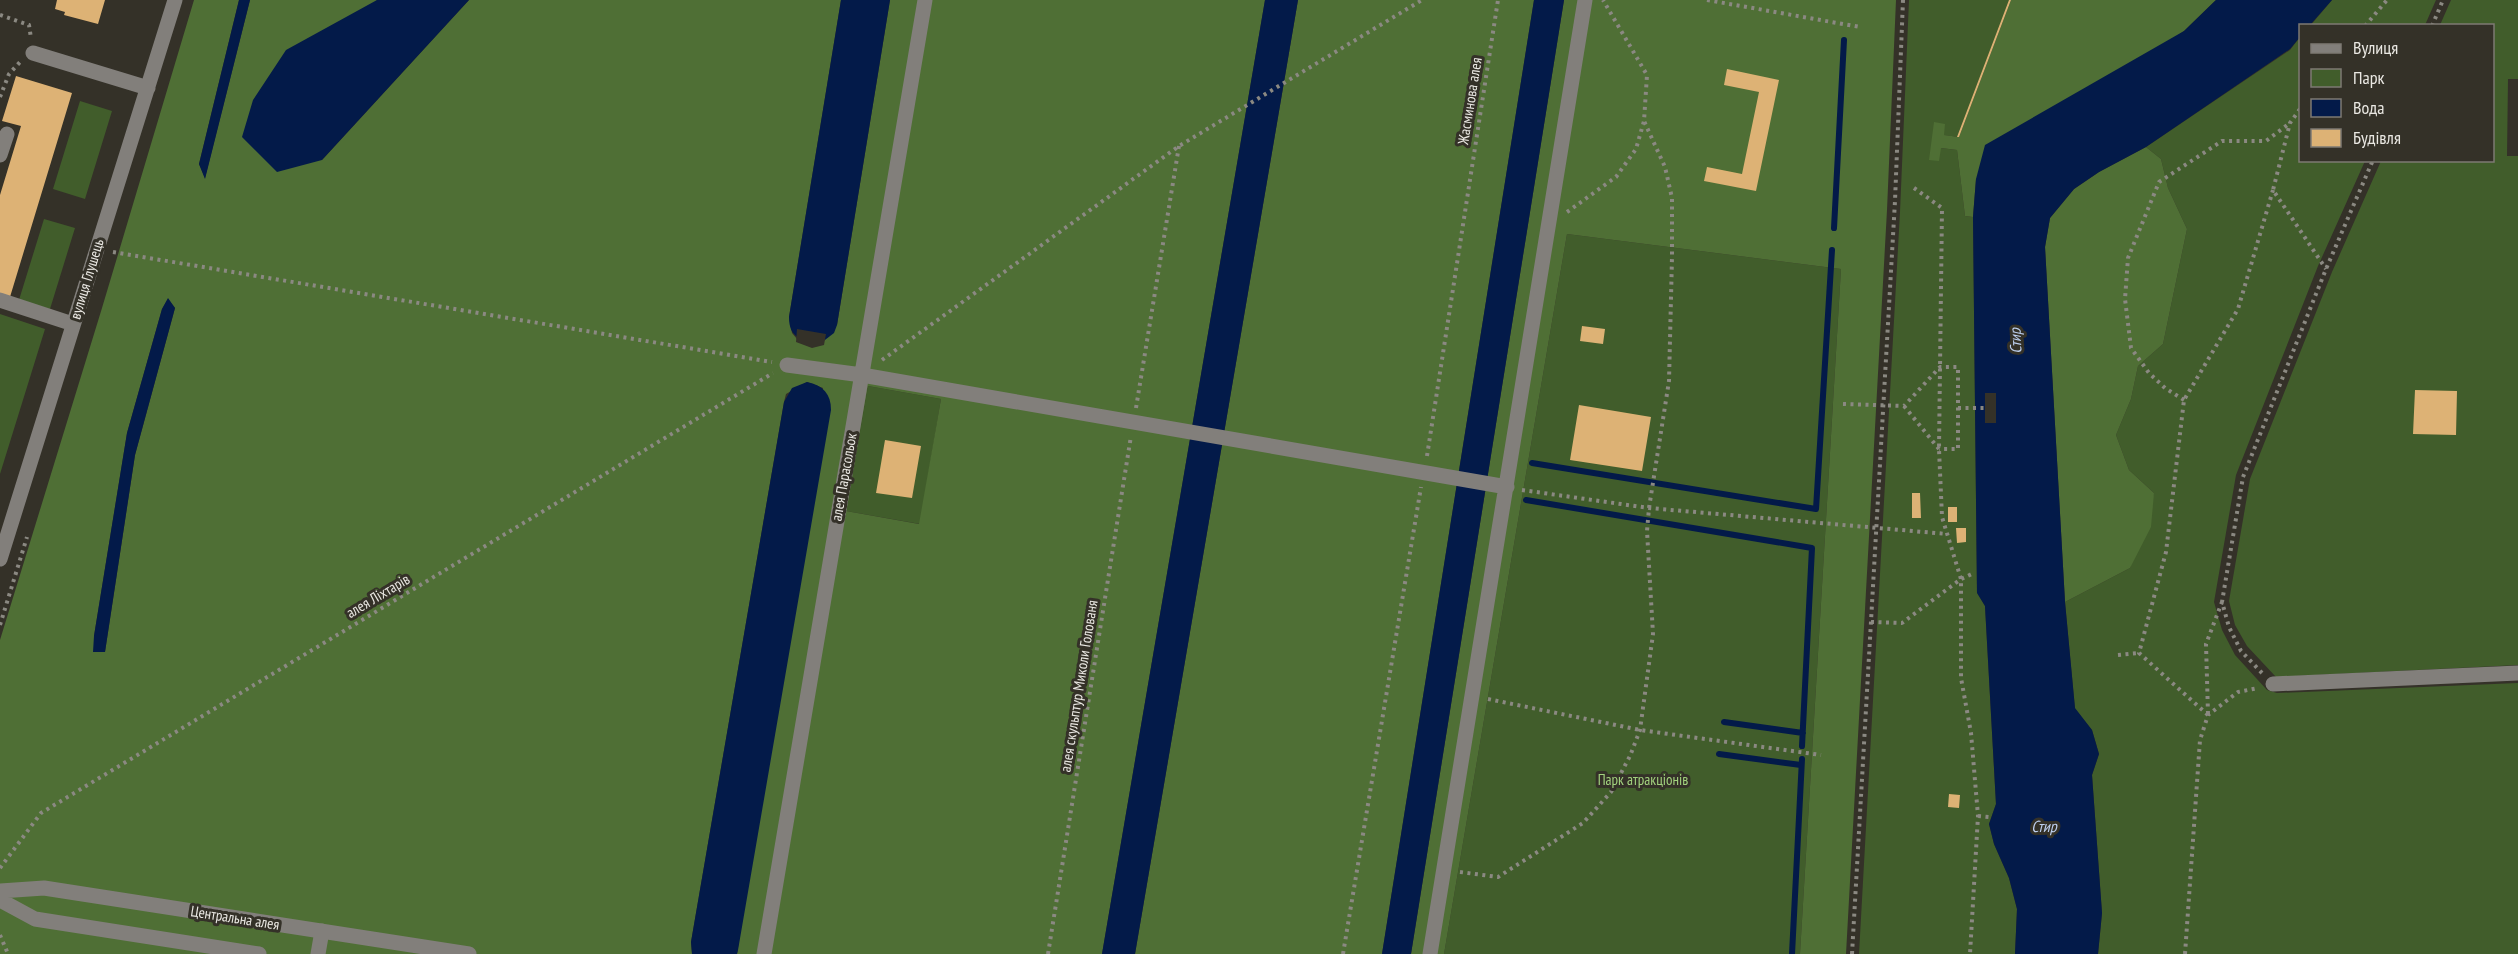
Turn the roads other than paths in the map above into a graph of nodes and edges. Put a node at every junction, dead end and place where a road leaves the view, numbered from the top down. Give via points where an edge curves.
1 (175, 0) edge
2 (925, 0) edge
3 (1585, 0) edge
4 (33, 53) road end
5 (148, 88) junction
6 (7, 134) dead end
7 (0, 155) edge
8 (0, 300) edge
9 (73, 324) junction
10 (787, 365) road end
11 (862, 375) junction
12 (1507, 488) junction
13 (0, 559) edge
14 (2518, 673) edge
15 (2273, 684) road end
16 (0, 891) edge
17 (0, 900) edge
18 (322, 931) junction
19 (259, 954) edge
20 (318, 954) edge
21 (469, 954) edge
22 (764, 954) edge
23 (1430, 954) edge

1 - 5 street, вулиця Глушець
2 - 11 street, алея Парасольок
3 - 12 street
4 - 5 street
5 - 9 street, вулиця Глушець
6 - 7 street
8 - 9 street
9 - 13 street, вулиця Глушець
10 - 11 street
11 - 12 street
11 - 22 street, алея Парасольок
12 - 23 street
14 - 15 street
16 - 18 street, Центральна алея via 44,888
17 - 19 street via 35,919
18 - 20 street
18 - 21 street, Центральна алея

